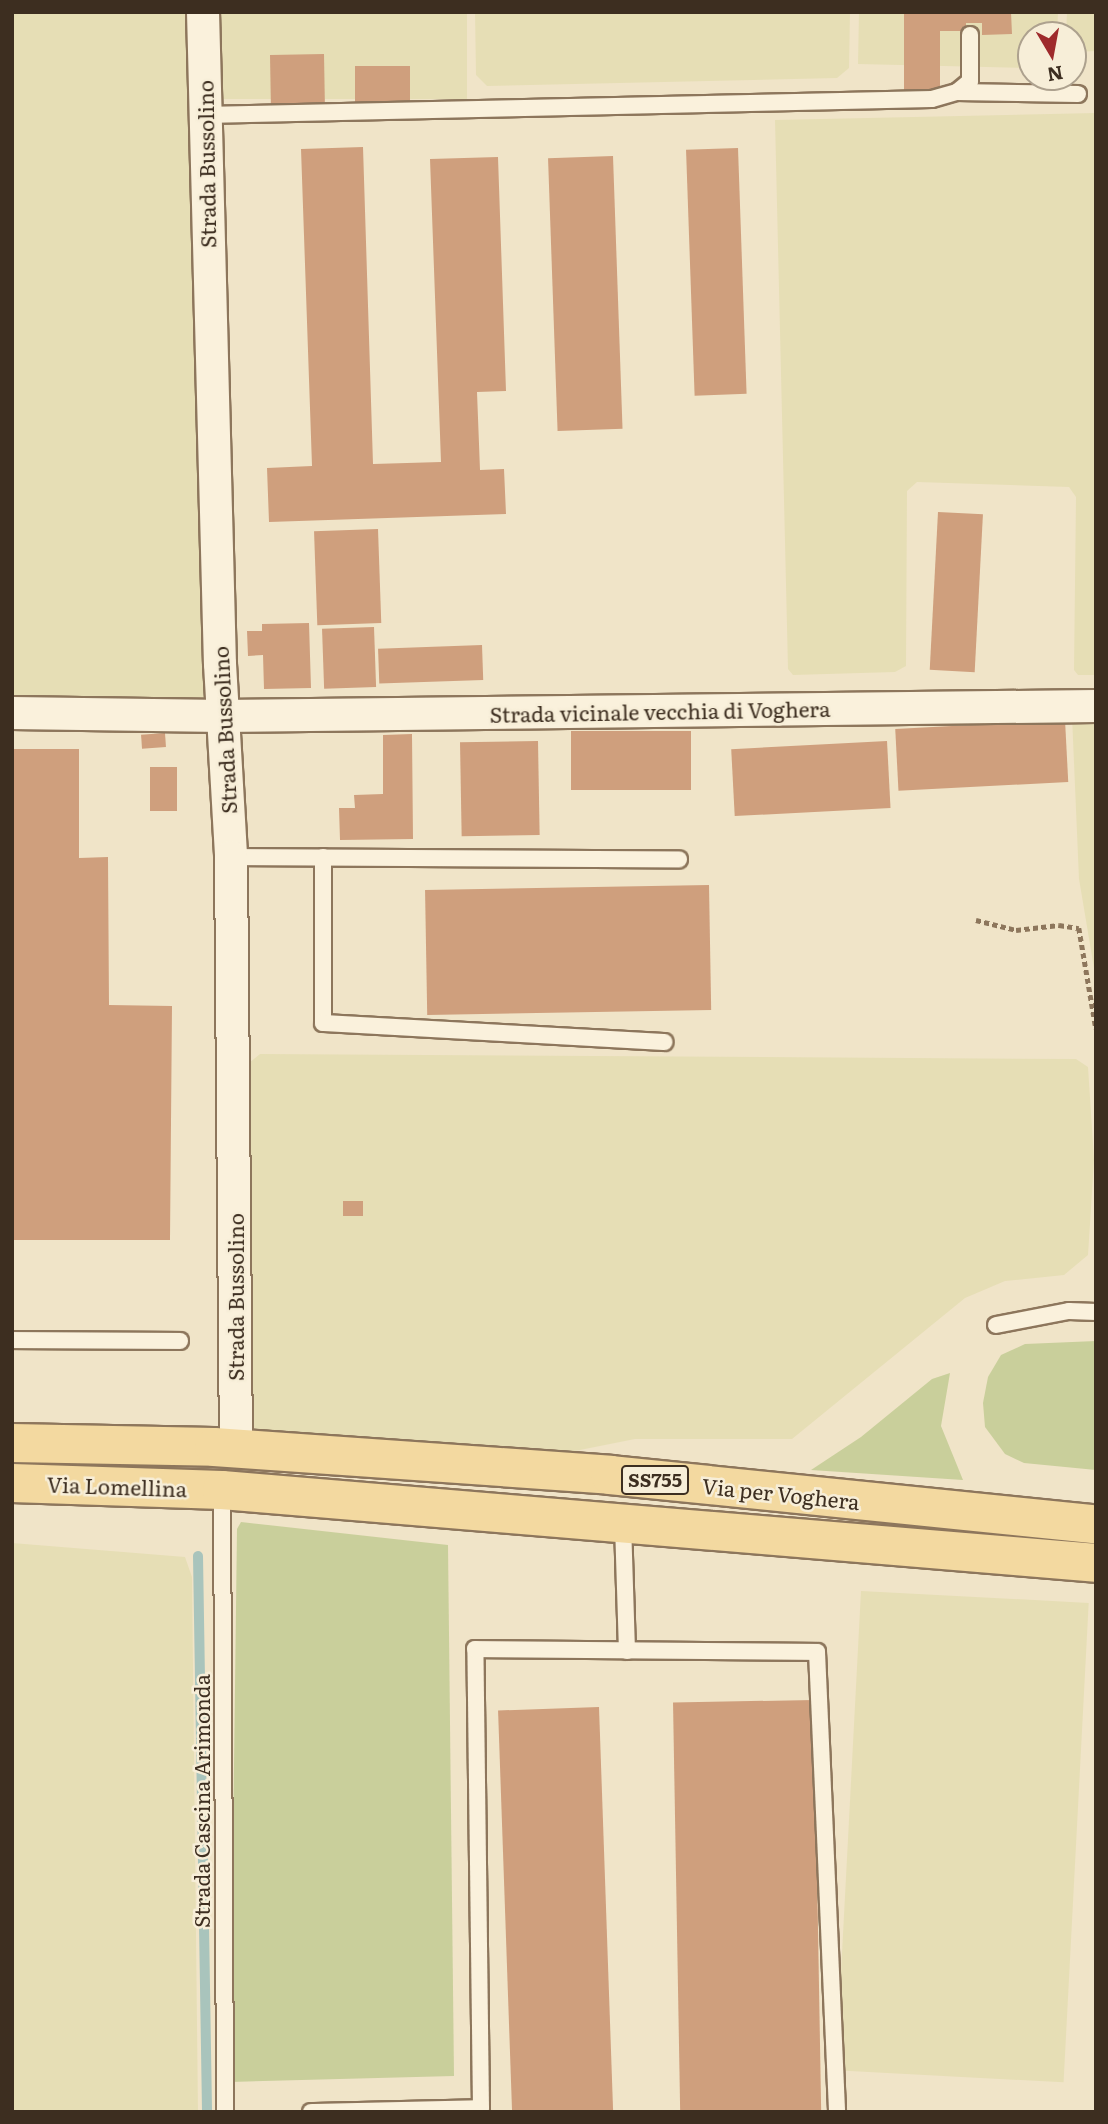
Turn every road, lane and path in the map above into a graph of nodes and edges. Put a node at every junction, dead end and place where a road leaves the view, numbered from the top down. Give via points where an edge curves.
1 (203, 12) edge
2 (970, 35) dead end
3 (957, 92) junction
4 (1078, 94) dead end
5 (204, 115) junction
6 (1096, 706) edge
7 (12, 713) edge
8 (223, 716) junction
9 (231, 857) junction
10 (323, 857) junction
11 (679, 859) dead end
12 (976, 920) dead end
13 (1096, 1029) edge
14 (664, 1042) dead end
15 (1096, 1312) edge
16 (996, 1325) dead end
17 (12, 1340) edge
18 (180, 1341) dead end
19 (12, 1443) edge
20 (225, 1448) junction
21 (12, 1483) edge
22 (222, 1490) junction
23 (623, 1524) junction
24 (1096, 1524) edge
25 (1096, 1563) edge
26 (627, 1651) junction
27 (225, 2112) edge
28 (311, 2112) edge
29 (837, 2112) edge

1 - 5 street, Strada Bussolino
2 - 3 lane via 971,81
3 - 4 lane
3 - 5 lane via 932,99
5 - 8 street, Strada Bussolino
6 - 8 street, Strada vicinale vecchia di Voghera
7 - 8 street, Strada vicinale vecchia di Voghera
8 - 9 street, Strada Bussolino
9 - 10 lane
9 - 20 street, Strada Bussolino
10 - 11 lane
10 - 14 lane via 323,1023
12 - 13 path via 1016,930 1059,925 1079,928
15 - 16 lane via 1069,1311
17 - 18 lane
19 - 20 main road, Via Lomellina
20 - 24 main road, Via per Voghera / SS755 via 610,1475
21 - 22 main road, Via Lomellina
22 - 23 main road, Via per Voghera / SS755
22 - 27 lane, Strada Cascina Arimonda
23 - 25 main road, Via per Voghera / SS755
23 - 26 lane
26 - 28 lane via 475,1649 481,2108
26 - 29 lane via 817,1652

